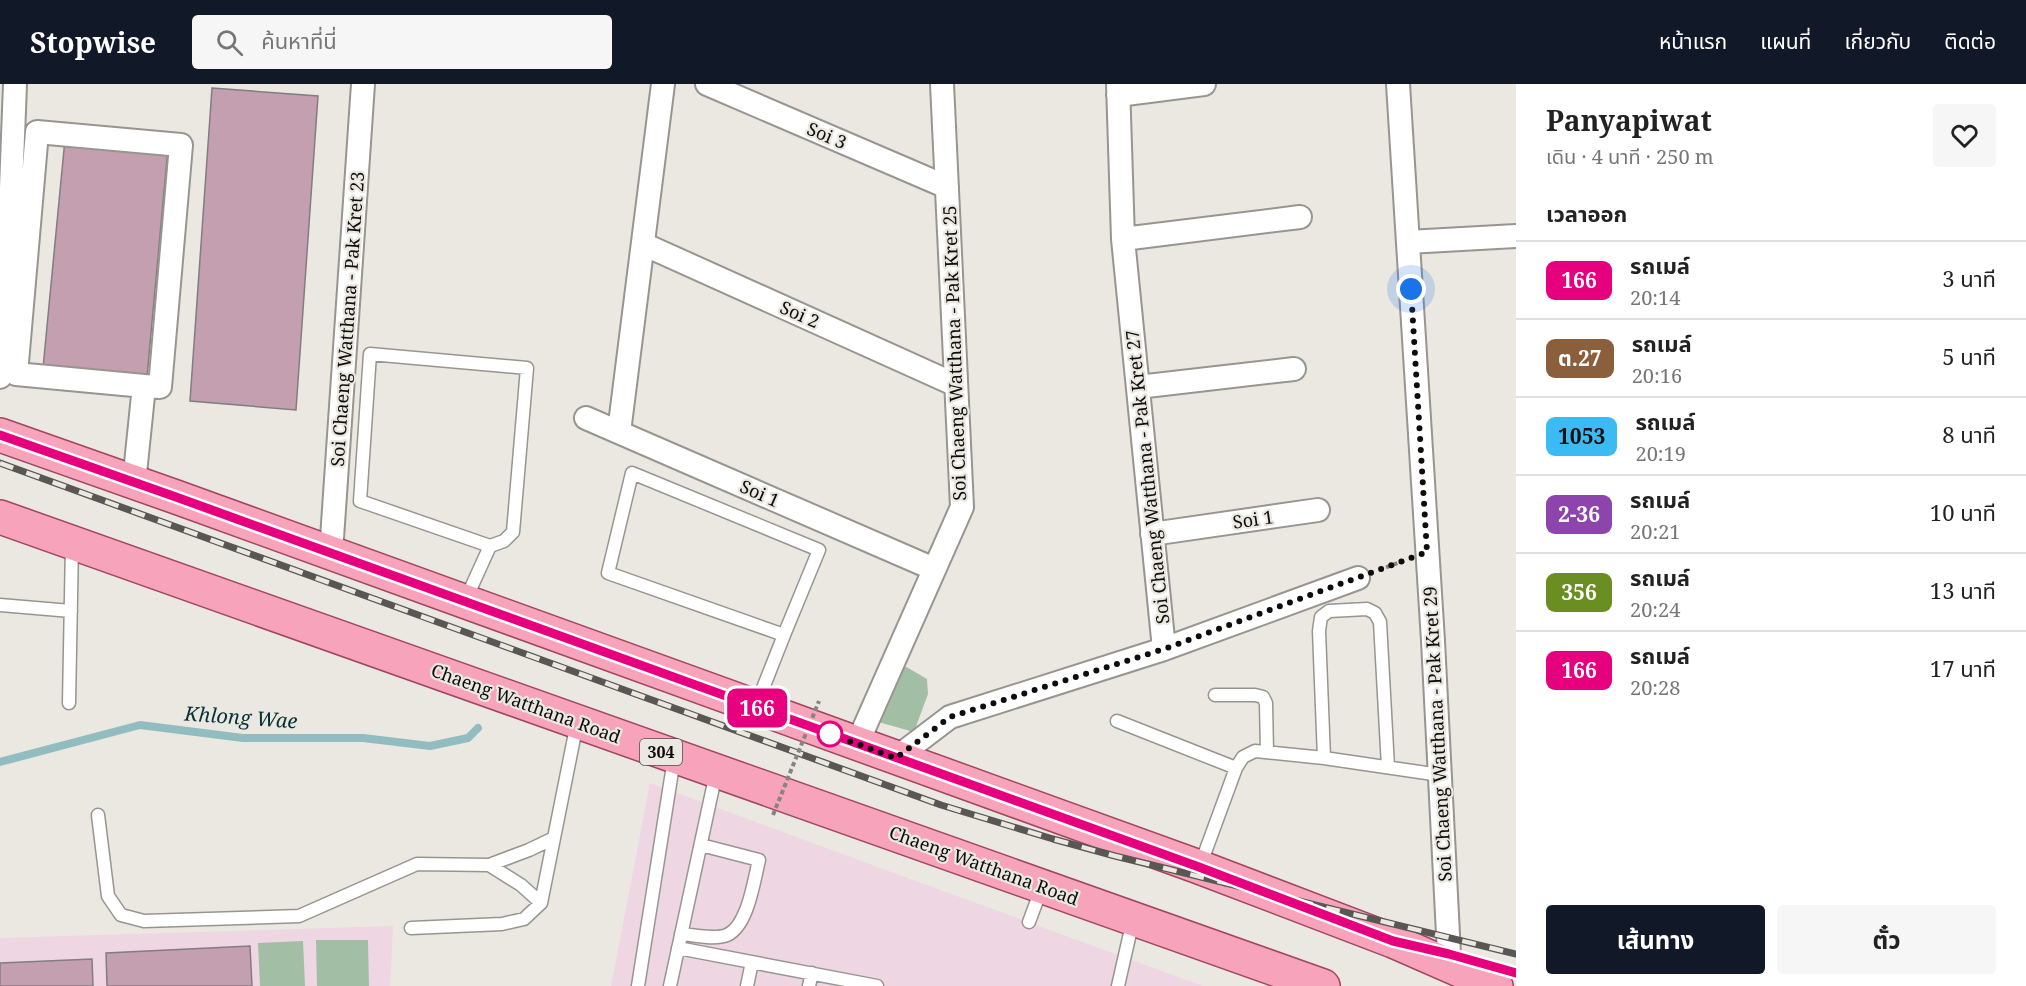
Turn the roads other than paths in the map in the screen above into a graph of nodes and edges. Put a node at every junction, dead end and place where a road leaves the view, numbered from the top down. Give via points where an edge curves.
1 (15, 84) edge
2 (363, 84) edge
3 (663, 84) edge
4 (707, 84) edge
5 (942, 84) edge
6 (1204, 84) edge
7 (1398, 84) edge
8 (1118, 89) edge
9 (947, 187) junction
10 (1300, 218) dead end
11 (1516, 236) edge
12 (1124, 239) junction
13 (1408, 242) junction
14 (643, 244) junction
15 (1294, 369) dead end
16 (0, 377) edge
17 (956, 385) junction
18 (144, 386) junction
19 (1138, 387) junction
20 (586, 418) dead end
21 (618, 432) junction
22 (0, 435) edge
23 (134, 483) junction
24 (1318, 510) dead end
25 (0, 517) edge
26 (1152, 534) junction
27 (72, 543) junction
28 (490, 546) junction
29 (331, 553) junction
30 (934, 569) junction
31 (1358, 578) road end
32 (464, 602) junction
33 (0, 606) edge
34 (71, 611) junction
35 (784, 635) junction
36 (1164, 649) junction
37 (1215, 695) dead end
38 (69, 703) dead end
39 (756, 707) junction
40 (578, 722) junction
41 (1117, 722) dead end
42 (857, 744) junction
43 (1268, 752) junction
44 (675, 757) junction
45 (896, 758) junction
46 (1324, 758) junction
47 (1388, 767) junction
48 (1236, 768) junction
49 (718, 771) junction
50 (1440, 775) junction
51 (98, 815) dead end
52 (554, 838) junction
53 (700, 845) junction
54 (489, 865) junction
55 (1199, 867) junction
56 (1042, 886) junction
57 (541, 903) junction
58 (1133, 919) junction
59 (1029, 922) dead end
60 (411, 928) dead end
61 (681, 934) junction
62 (1393, 941) junction
63 (678, 948) junction
64 (1449, 954) junction
65 (752, 962) junction
66 (1516, 973) edge
67 (811, 980) edge
68 (638, 986) edge
69 (670, 986) edge
70 (747, 986) edge
71 (875, 986) edge
72 (1118, 986) edge
73 (1323, 986) edge
74 (1496, 986) edge

1 - 16 street via 6,320
2 - 29 street, Soi Chaeng Watthana - Pak Kret 23
3 - 14 street
4 - 9 street, Soi 3
5 - 9 street, Soi Chaeng Watthana - Pak Kret 25
6 - 8 street
7 - 13 street, Soi Chaeng Watthana - Pak Kret 29
8 - 12 street, Soi Chaeng Watthana - Pak Kret 27
9 - 17 street, Soi Chaeng Watthana - Pak Kret 25
10 - 12 street
11 - 13 street
12 - 19 street, Soi Chaeng Watthana - Pak Kret 27
13 - 50 street, Soi Chaeng Watthana - Pak Kret 29
14 - 17 street, Soi 2
14 - 21 street
15 - 19 street
17 - 30 street, Soi Chaeng Watthana - Pak Kret 25 via 962,507
18 - 18 street via 16,375 38,132 182,145 160,387
18 - 23 street
19 - 26 street, Soi Chaeng Watthana - Pak Kret 27
20 - 21 street, Soi 1
21 - 30 street, Soi 1
22 - 23 main road
23 - 29 main road
24 - 26 street, Soi 1
25 - 27 main road, Chaeng Watthana Road / 304
26 - 36 street, Soi Chaeng Watthana - Pak Kret 27
27 - 34 lane
27 - 40 main road, Chaeng Watthana Road / 304
28 - 28 lane via 360,501 370,354 527,368 513,532 504,541
28 - 32 lane
29 - 32 main road
30 - 42 street, Soi Chaeng Watthana - Pak Kret 25
31 - 36 street
32 - 39 main road
33 - 34 lane
34 - 38 lane
35 - 35 lane via 608,573 632,473 819,550
35 - 39 lane
36 - 45 street, Soi Chaeng Watthana - Pak Kret 27 via 950,717
37 - 43 lane via 1263,697
39 - 42 main road
40 - 44 main road, Chaeng Watthana Road / 304
40 - 52 lane
41 - 48 lane
42 - 45 main road
43 - 46 lane
43 - 48 lane via 1255,751 1243,757
44 - 49 main road, Chaeng Watthana Road / 304
44 - 68 lane
45 - 55 main road
46 - 47 lane
46 - 47 lane via 1321,617 1329,611 1367,609 1380,622
47 - 50 lane
48 - 55 lane
49 - 53 lane
49 - 56 main road, Chaeng Watthana Road / 304
50 - 64 street, Soi Chaeng Watthana - Pak Kret 29
51 - 54 lane via 108,896 121,915 144,921 299,916 417,864
52 - 54 lane
52 - 57 lane
53 - 61 lane
53 - 61 lane via 759,860 744,917 737,928 713,937
54 - 57 lane
55 - 62 main road
56 - 58 main road, Chaeng Watthana Road / 304
56 - 59 lane
57 - 60 lane via 524,919 502,924
58 - 72 lane
58 - 73 main road, Chaeng Watthana Road / 304
61 - 63 lane
62 - 64 main road
62 - 74 main road
63 - 65 lane
63 - 69 lane
64 - 66 main road
65 - 67 lane
65 - 70 lane
67 - 71 lane

